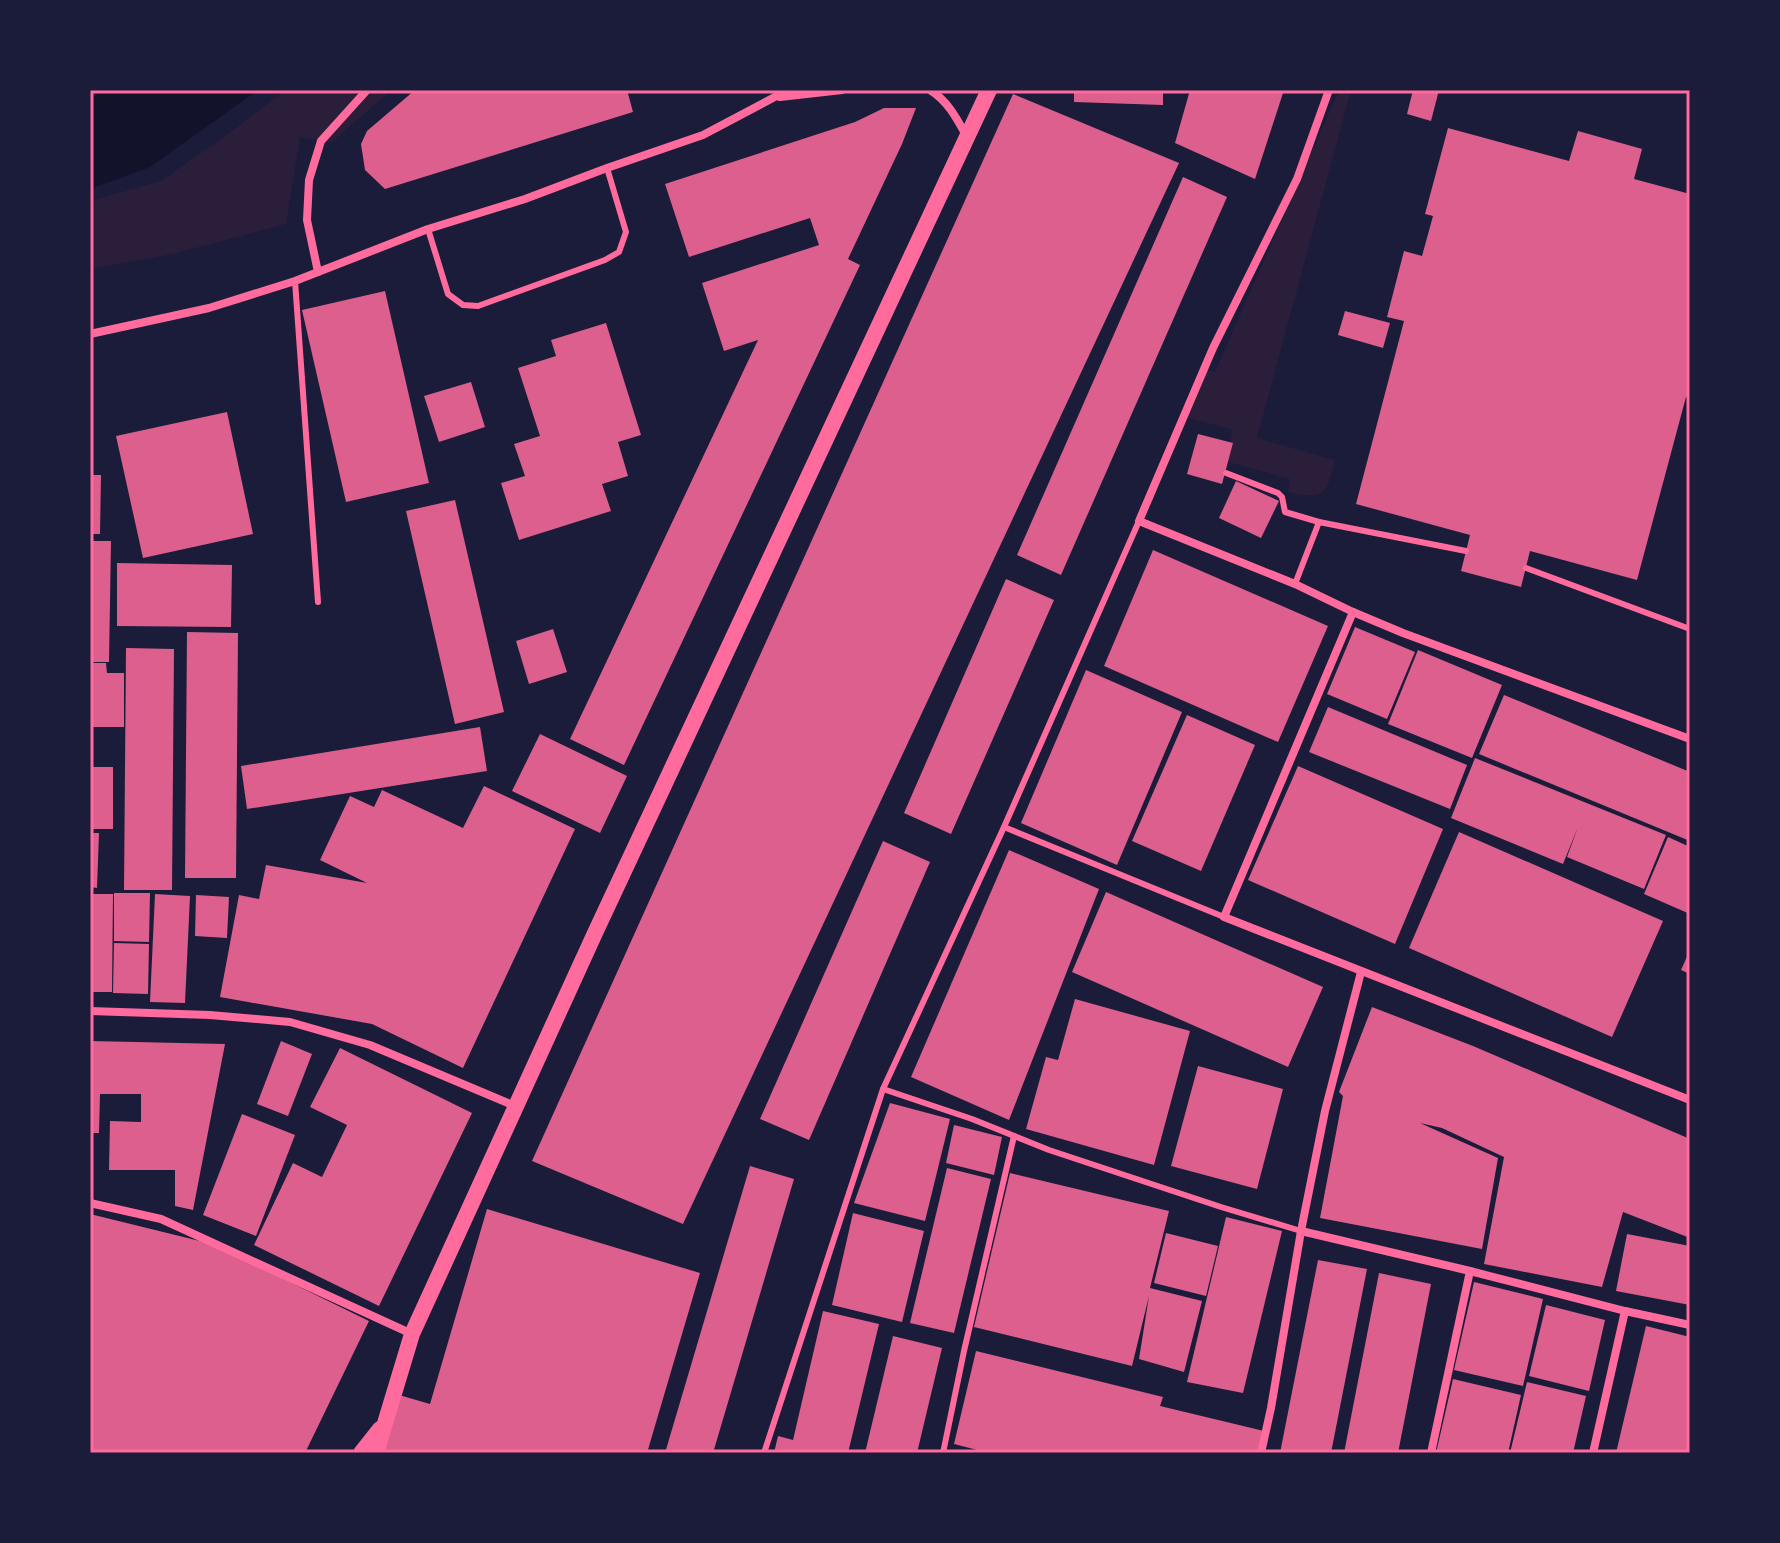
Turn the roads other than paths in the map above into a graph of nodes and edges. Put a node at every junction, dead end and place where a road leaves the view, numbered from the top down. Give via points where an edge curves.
1 (367, 90) edge
2 (788, 90) edge
3 (842, 90) edge
4 (930, 90) edge
5 (989, 90) edge
6 (1329, 90) edge
7 (771, 97) junction
8 (967, 138) junction
9 (607, 168) junction
10 (428, 229) junction
11 (318, 272) junction
12 (295, 281) junction
13 (90, 334) edge
14 (1226, 473) dead end
15 (1139, 521) junction
16 (1319, 522) junction
17 (1466, 551) dead end
18 (1526, 568) dead end
19 (1295, 584) junction
20 (318, 602) dead end
21 (1353, 612) junction
22 (1690, 629) edge
23 (1690, 739) edge
24 (1004, 827) junction
25 (1224, 917) junction
26 (1361, 972) junction
27 (90, 1011) edge
28 (883, 1089) junction
29 (1690, 1100) edge
30 (515, 1106) junction
31 (1014, 1136) junction
32 (90, 1203) edge
33 (1301, 1231) junction
34 (1470, 1271) junction
35 (1625, 1311) junction
36 (1690, 1325) edge
37 (412, 1334) junction
38 (387, 1419) junction
39 (946, 1452) edge
40 (361, 1453) edge
41 (376, 1453) edge
42 (764, 1453) edge
43 (1261, 1453) edge
44 (1431, 1453) edge
45 (1593, 1453) edge

1 - 11 street via 321,141 309,180 307,220
2 - 7 street
3 - 7 street
4 - 8 street via 953,112
5 - 8 main road
6 - 15 street via 1297,179 1213,348
7 - 9 street via 703,135
8 - 30 main road
9 - 10 street
9 - 10 lane via 626,232 619,252 478,306 463,305 448,294
10 - 11 street
11 - 12 street
12 - 13 street via 209,308
12 - 20 lane
14 - 16 lane via 1278,493 1285,512
15 - 19 street
15 - 24 lane
16 - 17 lane
16 - 19 lane
18 - 22 lane
19 - 21 street
21 - 23 street
21 - 25 street
24 - 25 lane
24 - 28 lane
25 - 26 street
26 - 29 street
26 - 33 street
27 - 30 street via 290,1022 370,1045
28 - 31 lane
28 - 42 lane
30 - 37 main road
31 - 33 lane
31 - 39 lane
32 - 37 street via 161,1219
33 - 34 street
33 - 43 street
34 - 35 street
34 - 44 street
35 - 36 street
35 - 45 street
37 - 38 main road
38 - 40 main road
38 - 41 main road

